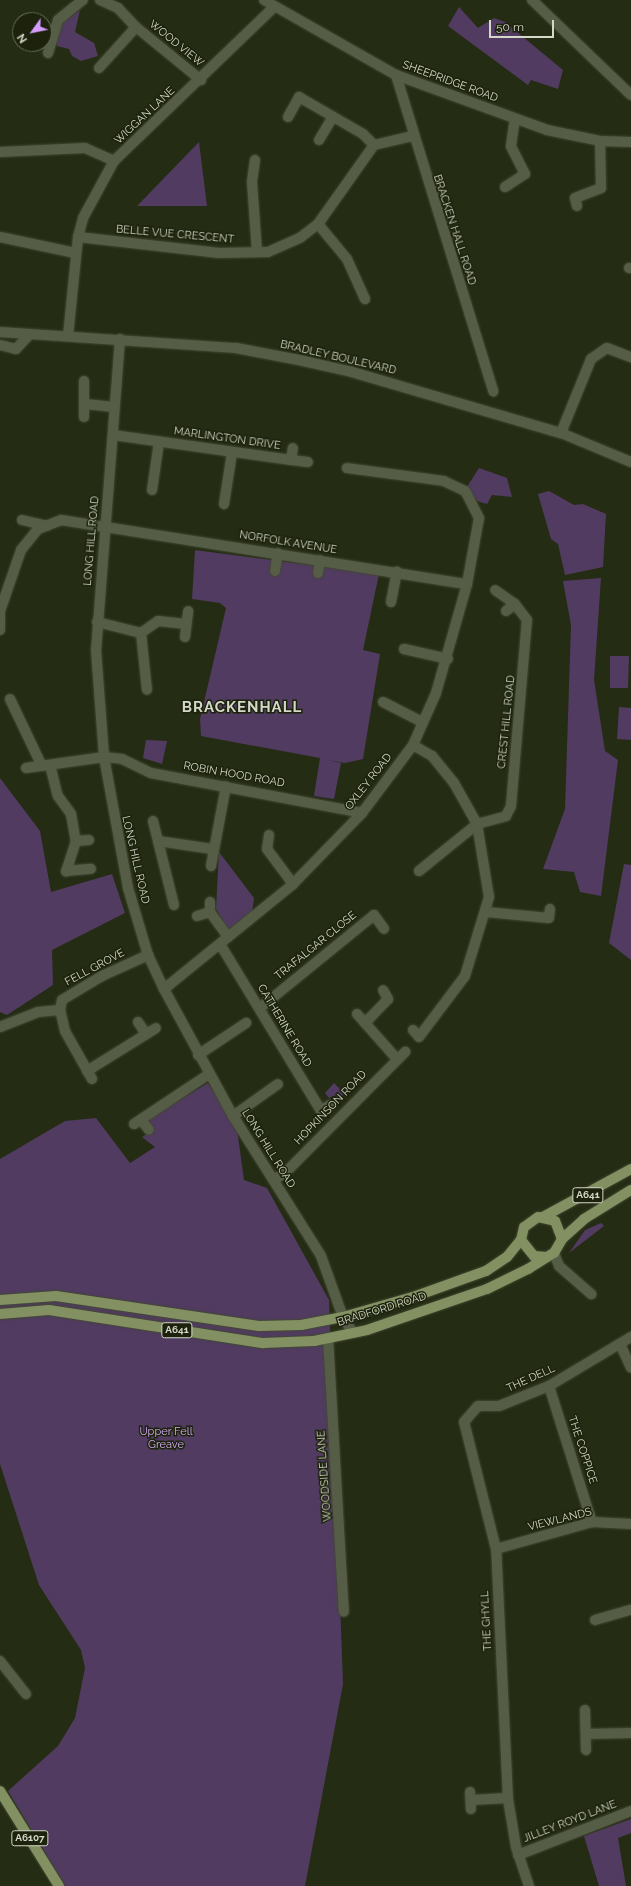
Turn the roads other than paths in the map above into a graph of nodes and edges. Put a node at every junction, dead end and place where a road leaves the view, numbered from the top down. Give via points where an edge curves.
1 (84, 0) edge
2 (100, 0) edge
3 (264, 0) edge
4 (532, 0) edge
5 (274, 7) junction
6 (136, 27) junction
7 (48, 53) dead end
8 (99, 68) dead end
9 (396, 75) junction
10 (201, 80) junction
11 (631, 95) edge
12 (288, 117) dead end
13 (333, 117) junction
14 (515, 119) junction
15 (412, 136) junction
16 (319, 140) dead end
17 (600, 141) junction
18 (631, 142) edge
19 (374, 145) junction
20 (0, 152) edge
21 (255, 160) dead end
22 (114, 161) junction
23 (505, 187) dead end
24 (575, 198) dead end
25 (318, 224) junction
26 (0, 237) edge
27 (78, 237) junction
28 (75, 252) junction
29 (257, 252) junction
30 (365, 299) dead end
31 (0, 332) edge
32 (28, 336) junction
33 (68, 336) junction
34 (120, 340) junction
35 (0, 345) edge
36 (631, 357) edge
37 (84, 381) dead end
38 (493, 392) dead end
39 (85, 404) junction
40 (114, 407) junction
41 (84, 417) dead end
42 (561, 433) junction
43 (113, 435) junction
44 (159, 442) junction
45 (293, 448) dead end
46 (232, 453) junction
47 (291, 460) junction
48 (308, 462) dead end
49 (631, 462) edge
50 (347, 468) dead end
51 (152, 490) dead end
52 (224, 504) dead end
53 (22, 520) dead end
54 (47, 526) junction
55 (104, 528) junction
56 (278, 553) junction
57 (320, 560) junction
58 (276, 571) dead end
59 (396, 572) junction
60 (318, 573) dead end
61 (467, 584) junction
62 (495, 590) dead end
63 (390, 594) dead end
64 (515, 604) junction
65 (188, 611) dead end
66 (506, 611) dead end
67 (97, 622) junction
68 (186, 624) junction
69 (0, 630) edge
70 (141, 633) junction
71 (185, 637) dead end
72 (404, 649) dead end
73 (448, 659) junction
74 (147, 690) dead end
75 (10, 698) dead end
76 (383, 702) dead end
77 (422, 722) junction
78 (413, 745) junction
79 (104, 757) junction
80 (46, 765) junction
81 (26, 768) dead end
82 (226, 786) junction
83 (362, 813) junction
84 (153, 821) dead end
85 (478, 824) junction
86 (269, 835) dead end
87 (89, 840) dead end
88 (158, 841) junction
89 (76, 842) junction
90 (212, 849) junction
91 (422, 863) dead end
92 (211, 866) dead end
93 (91, 870) dead end
94 (293, 884) junction
95 (174, 905) dead end
96 (486, 912) junction
97 (197, 916) dead end
98 (549, 918) dead end
99 (384, 929) dead end
100 (228, 937) junction
101 (220, 944) junction
102 (148, 955) junction
103 (164, 989) junction
104 (383, 990) dead end
105 (260, 1008) junction
106 (60, 1010) junction
107 (357, 1014) dead end
108 (138, 1022) dead end
109 (246, 1023) dead end
110 (365, 1023) junction
111 (0, 1027) edge
112 (156, 1028) dead end
113 (413, 1030) dead end
114 (146, 1034) junction
115 (198, 1055) junction
116 (209, 1074) junction
117 (278, 1084) dead end
118 (330, 1106) dead end
119 (233, 1116) junction
120 (149, 1130) dead end
121 (631, 1169) edge
122 (274, 1180) junction
123 (631, 1190) edge
124 (543, 1217) junction
125 (562, 1239) junction
126 (522, 1240) junction
127 (551, 1255) junction
128 (591, 1294) dead end
129 (0, 1300) edge
130 (0, 1314) edge
131 (343, 1317) junction
132 (353, 1333) junction
133 (631, 1337) edge
134 (328, 1338) junction
135 (620, 1344) junction
136 (631, 1368) edge
137 (549, 1386) junction
138 (469, 1447) joint
139 (592, 1522) junction
140 (631, 1524) edge
141 (496, 1549) junction
142 (631, 1610) edge
143 (344, 1612) dead end
144 (596, 1620) dead end
145 (0, 1661) edge
146 (26, 1694) dead end
147 (585, 1710) dead end
148 (631, 1733) edge
149 (586, 1734) junction
150 (586, 1750) dead end
151 (0, 1791) edge
152 (508, 1798) junction
153 (471, 1800) dead end
154 (631, 1811) edge
155 (518, 1855) junction
156 (59, 1886) edge
157 (529, 1886) edge

1 - 7 street via 58,20 49,38
2 - 6 street, WOOD VIEW via 118,8
3 - 5 street, SHEEPRIDGE ROAD
4 - 11 street
5 - 9 street, SHEEPRIDGE ROAD
5 - 10 street, WIGGAN LANE
6 - 8 street, WOOD VIEW
6 - 10 street, WOOD VIEW
9 - 14 street, SHEEPRIDGE ROAD
9 - 15 street, BRACKEN HALL ROAD
10 - 22 street, WIGGAN LANE
12 - 13 street via 299,97
13 - 16 street
13 - 19 street
14 - 17 street, SHEEPRIDGE ROAD
14 - 23 street via 512,146 525,174
15 - 19 street
15 - 38 street, BRACKEN HALL ROAD
17 - 18 street, SHEEPRIDGE ROAD
17 - 24 street via 601,188
19 - 25 street, BELLE VUE CRESCENT
20 - 22 street, WIGGAN LANE via 85,148
21 - 29 street via 252,182
22 - 27 street via 83,218
25 - 29 street, BELLE VUE CRESCENT via 301,237
25 - 30 street via 347,259
26 - 28 street
27 - 28 street
27 - 29 street, BELLE VUE CRESCENT via 219,252
28 - 33 street
31 - 32 street, BRADLEY BOULEVARD
32 - 33 street, BRADLEY BOULEVARD
32 - 35 street via 16,349
33 - 34 street, BRADLEY BOULEVARD
34 - 40 street, LONG HILL ROAD
34 - 42 street, BRADLEY BOULEVARD via 236,348 307,362
36 - 42 street via 607,348 591,359
37 - 39 street
39 - 40 street
39 - 41 street
40 - 43 street, LONG HILL ROAD
42 - 49 street, BRADLEY BOULEVARD
43 - 44 street, MARLINGTON DRIVE
43 - 55 street, LONG HILL ROAD
44 - 46 street, MARLINGTON DRIVE
44 - 51 street, MARLINGTON DRIVE
45 - 47 street, MARLINGTON DRIVE
46 - 47 street, MARLINGTON DRIVE
46 - 52 street
47 - 48 street, MARLINGTON DRIVE
50 - 61 street, OXLEY ROAD via 444,481 465,491 479,518
53 - 54 street
54 - 55 street, NORFOLK AVENUE via 61,520
54 - 69 street via 38,530 22,550 0,611
55 - 56 street, NORFOLK AVENUE
55 - 67 street, LONG HILL ROAD
56 - 57 street, NORFOLK AVENUE
56 - 58 street
57 - 59 street, NORFOLK AVENUE
57 - 60 street
59 - 61 street, NORFOLK AVENUE
59 - 63 street
61 - 73 street, OXLEY ROAD
62 - 64 street, CREST HILL ROAD
64 - 66 street
64 - 85 street, CREST HILL ROAD via 527,620 527,642 511,806 506,816
65 - 68 street
67 - 70 street
67 - 79 street, LONG HILL ROAD
68 - 70 street via 158,621
68 - 71 street
70 - 74 street
72 - 73 street
73 - 77 street, OXLEY ROAD
75 - 80 street
76 - 77 street
77 - 78 street, OXLEY ROAD
78 - 83 street, OXLEY ROAD
78 - 85 street via 437,762 454,783
79 - 80 street, ROBIN HOOD ROAD
79 - 82 street, ROBIN HOOD ROAD via 122,759 151,773
79 - 102 street, LONG HILL ROAD via 116,836
80 - 81 street, ROBIN HOOD ROAD
80 - 89 street via 58,796 71,814
82 - 83 street, ROBIN HOOD ROAD
82 - 90 street
83 - 94 street, OXLEY ROAD
84 - 88 street
85 - 91 street
85 - 96 street via 489,897
86 - 94 street via 267,850
87 - 89 street
88 - 90 street
88 - 95 street
89 - 93 street via 66,871
90 - 92 street
94 - 100 street, OXLEY ROAD
96 - 98 street
96 - 113 street via 465,976 419,1037
97 - 100 street via 210,907
99 - 105 street, TRAFALGAR CLOSE via 374,915
100 - 101 street, OXLEY ROAD
101 - 103 street, OXLEY ROAD
101 - 105 street, CATHERINE ROAD
102 - 103 street, LONG HILL ROAD
102 - 106 street, FELL GROVE via 70,994 62,1000
103 - 115 street, LONG HILL ROAD
104 - 110 street via 388,999
105 - 118 street, CATHERINE ROAD via 321,1111
106 - 111 street via 38,1012
106 - 114 street via 69,1042 90,1075
107 - 110 street
108 - 114 street
109 - 115 street
110 - 122 street, HOPKINSON ROAD via 401,1055 287,1171
112 - 114 street
115 - 116 street, LONG HILL ROAD
116 - 119 street, LONG HILL ROAD
116 - 120 street via 138,1122
117 - 119 street via 272,1095
119 - 122 street, LONG HILL ROAD
121 - 124 main road, BRADFORD ROAD / A641
122 - 131 street, LONG HILL ROAD via 321,1256
123 - 125 main road, A641 via 584,1219
124 - 125 main road via 559,1226
124 - 126 main road, BRADFORD ROAD via 528,1222
125 - 127 main road
126 - 127 main road via 534,1256
126 - 131 main road, BRADFORD ROAD / A641 via 507,1257 486,1271
127 - 128 street via 559,1266
127 - 132 main road, BRADFORD ROAD / A641 via 487,1289
129 - 131 main road, BRADFORD ROAD / A641 via 56,1296 259,1326 300,1325
130 - 134 main road, BRADFORD ROAD / A641 via 49,1310 263,1343
131 - 132 street, LONG HILL ROAD
132 - 134 main road, BRADFORD ROAD / A641
133 - 135 street, THE DELL
134 - 143 street, WOODSIDE LANE
135 - 136 street
135 - 137 street, THE DELL
137 - 138 street, THE DELL via 499,1406 478,1406 470,1411 464,1422
137 - 139 street, THE COPPICE
138 - 141 street, THE GHYLL
139 - 140 street, VIEWLANDS
139 - 141 street, VIEWLANDS
141 - 152 street, THE GHYLL
142 - 144 street
145 - 146 street
147 - 149 street
148 - 149 street
149 - 150 street
151 - 156 main road, A6107
152 - 153 street
152 - 155 street, THE GHYLL
154 - 155 street, JILLEY ROYD LANE
155 - 157 street, THE GHYLL

